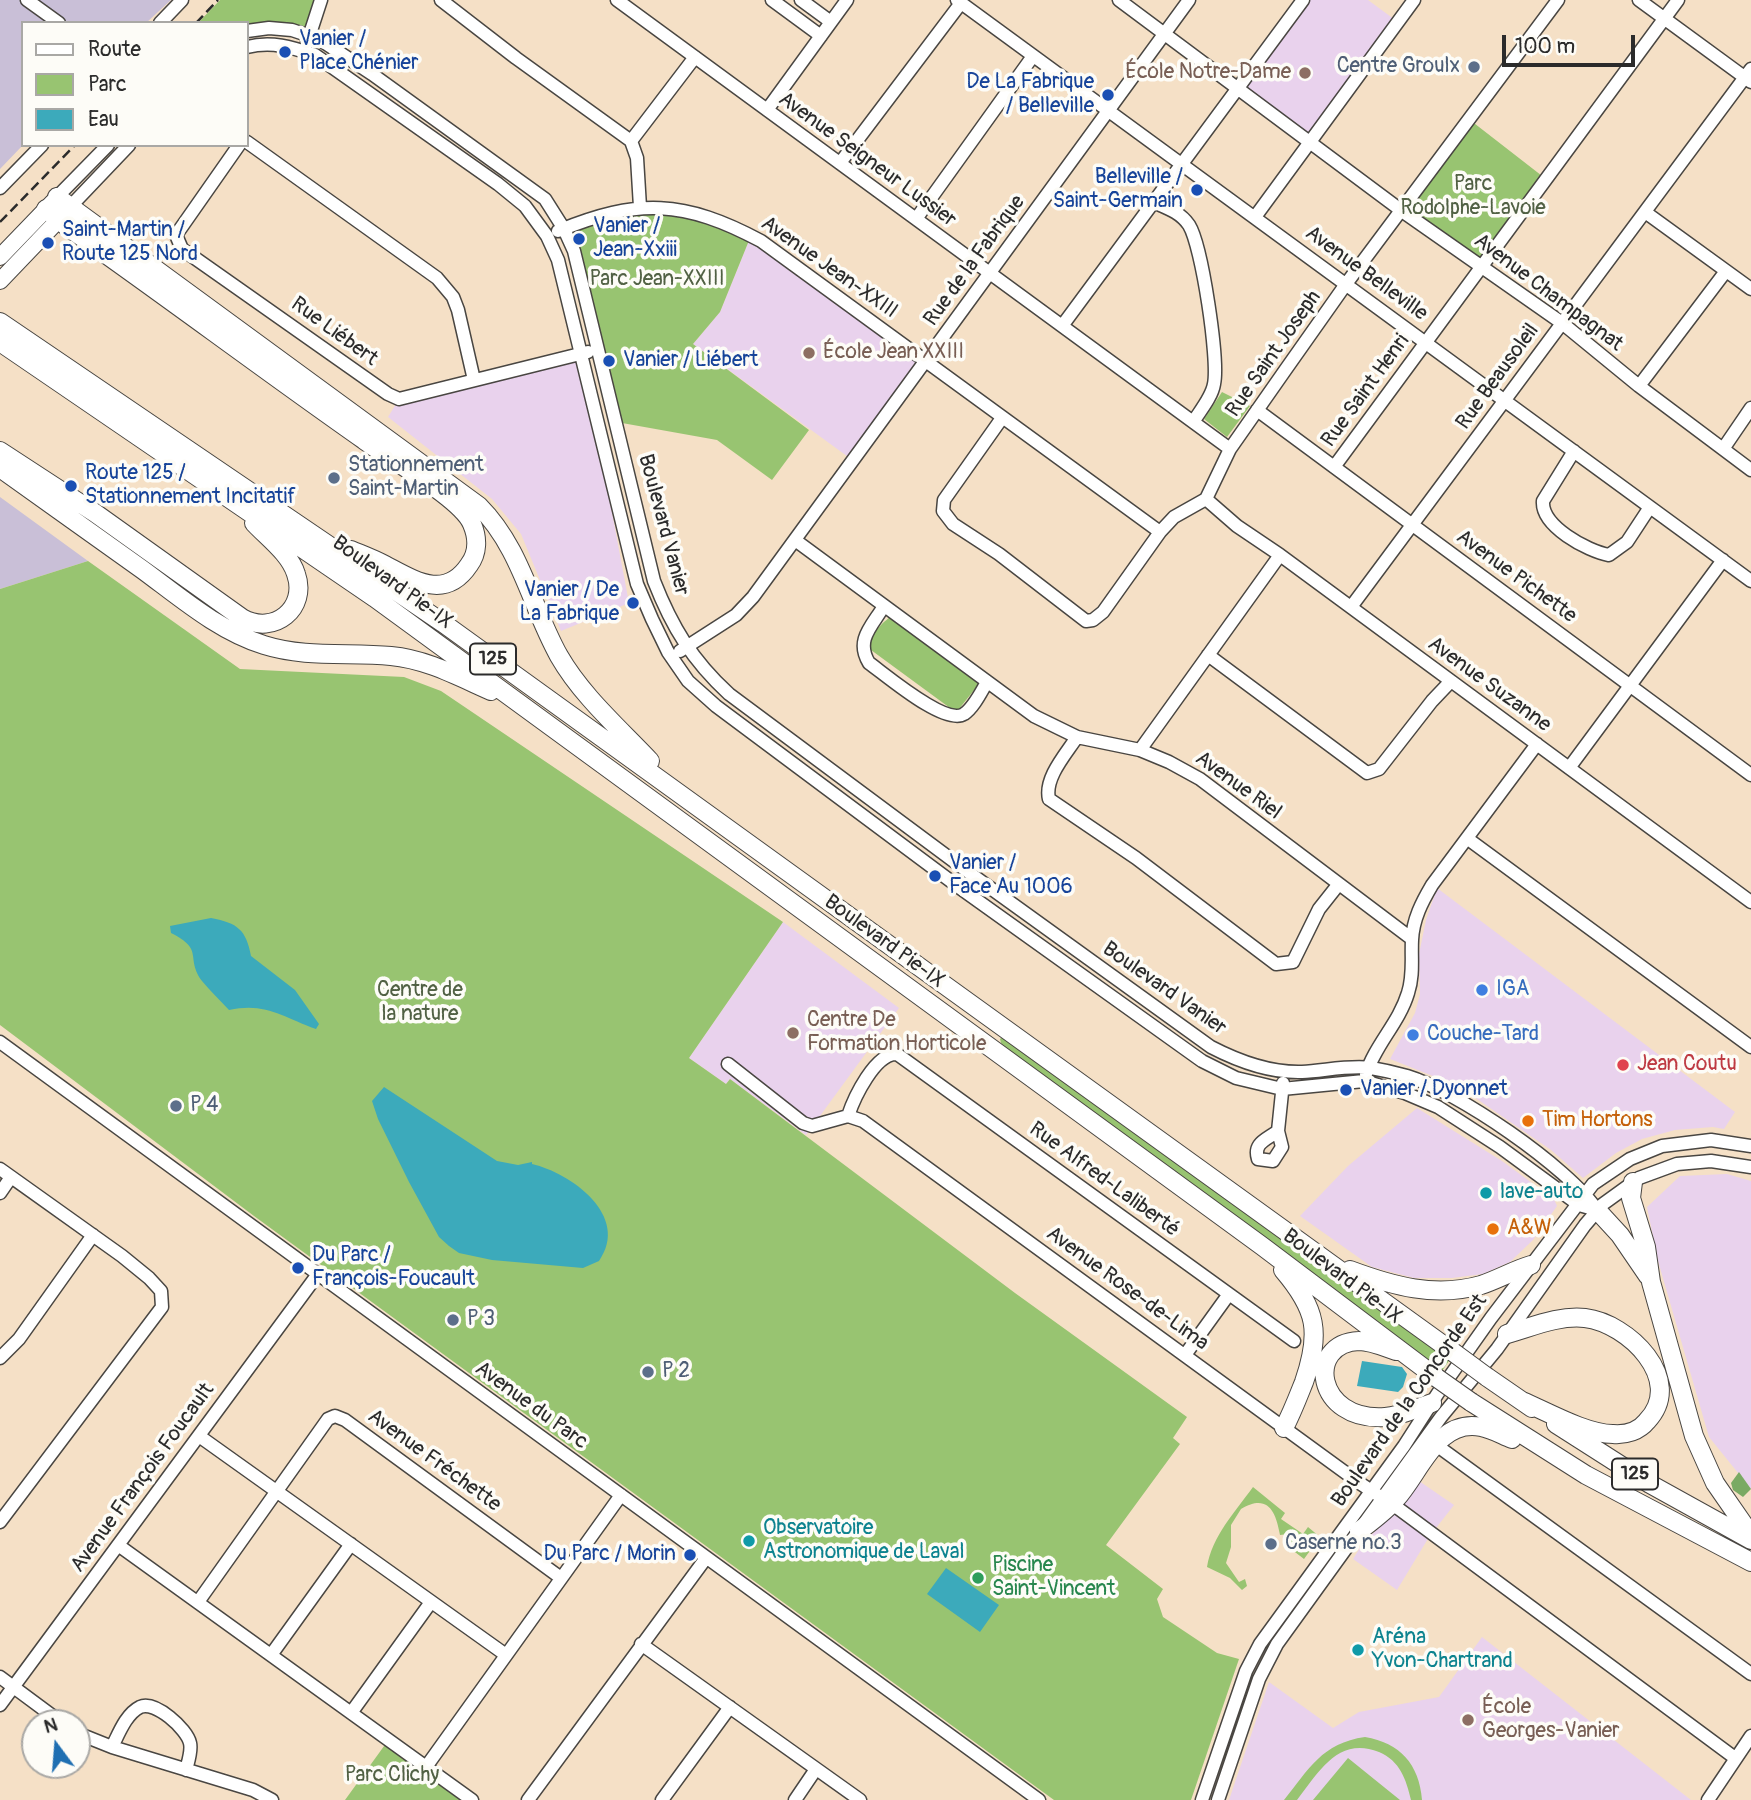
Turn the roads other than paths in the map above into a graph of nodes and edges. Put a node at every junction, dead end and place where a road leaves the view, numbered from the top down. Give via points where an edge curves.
1 (27, 0) edge
2 (183, 0) edge
3 (321, 0) edge
4 (441, 0) edge
5 (617, 0) edge
6 (772, 0) edge
7 (801, 0) edge
8 (847, 0) edge
9 (1119, 0) edge
10 (1189, 0) edge
11 (1303, 0) edge
12 (1414, 0) edge
13 (1558, 0) edge
14 (1639, 0) edge
15 (1678, 0) edge
16 (959, 2) edge
17 (1664, 19) junction
18 (56, 21) edge
19 (162, 21) edge
20 (831, 22) junction
21 (248, 31) edge
22 (1165, 34) junction
23 (309, 35) junction
24 (821, 36) junction
25 (248, 47) edge
26 (304, 51) junction
27 (1033, 56) junction
28 (695, 57) junction
29 (1749, 76) edge
30 (1238, 88) junction
31 (767, 110) junction
32 (1109, 111) junction
33 (631, 141) junction
34 (1310, 142) junction
35 (248, 143) edge
36 (40, 147) edge
37 (106, 147) edge
38 (127, 147) edge
39 (238, 147) edge
40 (840, 163) junction
41 (1182, 164) junction
42 (0, 188) edge
43 (1153, 202) junction
44 (640, 207) junction
45 (58, 209) junction
46 (1402, 211) junction
47 (1645, 212) junction
48 (1255, 217) junction
49 (916, 219) junction
50 (564, 229) junction
51 (547, 236) junction
52 (0, 257) edge
53 (1482, 267) junction
54 (1726, 271) junction
55 (990, 273) junction
56 (0, 281) edge
57 (1346, 284) junction
58 (1751, 289) edge
59 (0, 322) edge
60 (1562, 323) junction
61 (1062, 326) junction
62 (0, 342) edge
63 (1426, 342) junction
64 (598, 349) junction
65 (582, 353) junction
66 (926, 361) junction
67 (474, 380) junction
68 (1639, 386) junction
69 (1505, 400) junction
70 (1751, 408) edge
71 (1257, 410) junction
72 (1002, 418) junction
73 (1193, 422) junction
74 (1230, 449) junction
75 (1723, 449) junction
76 (0, 450) edge
77 (1574, 451) junction
78 (1334, 467) junction
79 (0, 468) edge
80 (1751, 470) edge
81 (1206, 499) junction
82 (235, 503) junction
83 (1650, 507) junction
84 (1412, 525) junction
85 (308, 530) junction
86 (1160, 532) junction
87 (795, 540) junction
88 (1280, 555) junction
89 (1723, 560) junction
90 (1751, 581) edge
91 (884, 606) junction
92 (1351, 607) junction
93 (687, 647) junction
94 (1208, 655) junction
95 (671, 657) junction
96 (1451, 681) junction
97 (987, 682) junction
98 (1630, 685) junction
99 (522, 705) junction
100 (1077, 737) junction
101 (1537, 744) junction
102 (1140, 750) junction
103 (1569, 768) junction
104 (1751, 775) edge
105 (676, 789) junction
106 (1468, 839) junction
107 (1338, 885) junction
108 (1751, 902) edge
109 (1412, 939) junction
110 (0, 1042) edge
111 (1751, 1047) edge
112 (728, 1065) dead end
113 (1368, 1068) junction
114 (1283, 1072) junction
115 (1364, 1081) junction
116 (1282, 1089) junction
117 (848, 1116) junction
118 (1278, 1131) dead end
119 (1751, 1146) edge
120 (1751, 1167) edge
121 (0, 1169) edge
122 (11, 1178) junction
123 (1633, 1182) junction
124 (0, 1193) edge
125 (1582, 1199) junction
126 (1597, 1210) junction
127 (93, 1235) junction
128 (1262, 1246) junction
129 (1329, 1263) junction
130 (1531, 1265) junction
131 (318, 1274) junction
132 (1651, 1282) junction
133 (1229, 1294) junction
134 (1507, 1334) junction
135 (1294, 1341) dead end
136 (1185, 1355) junction
137 (1405, 1355) junction
138 (0, 1358) edge
139 (1522, 1401) junction
140 (1432, 1403) junction
141 (1284, 1428) junction
142 (199, 1436) junction
143 (1443, 1450) dead end
144 (1557, 1458) junction
145 (276, 1491) junction
146 (621, 1495) junction
147 (1382, 1497) junction
148 (0, 1522) edge
149 (1359, 1531) joint
150 (1751, 1537) edge
151 (351, 1544) junction
152 (118, 1545) junction
153 (706, 1558) junction
154 (1751, 1562) edge
155 (561, 1578) junction
156 (198, 1602) junction
157 (431, 1602) junction
158 (641, 1644) junction
159 (271, 1655) junction
160 (506, 1655) junction
161 (1751, 1674) edge
162 (0, 1677) edge
163 (13, 1687) junction
164 (0, 1705) edge
165 (730, 1707) junction
166 (43, 1709) edge
167 (351, 1713) junction
168 (1751, 1736) edge
169 (91, 1739) edge
170 (112, 1747) junction
171 (1735, 1758) junction
172 (425, 1767) junction
173 (816, 1769) junction
174 (186, 1770) junction
175 (272, 1800) edge
176 (472, 1800) edge
177 (528, 1800) edge
178 (662, 1800) edge
179 (795, 1800) edge
180 (860, 1800) edge
181 (1040, 1800) edge
182 (1202, 1800) edge
183 (1218, 1800) edge
184 (1708, 1800) edge

1 - 18 street
2 - 19 street
3 - 23 street
4 - 33 street
5 - 28 street, Avenue Seigneur Lussier
6 - 24 street
7 - 20 street
8 - 20 street
9 - 22 street, Avenue Champagnat
10 - 22 street, Rue de la Fabrique
11 - 30 street
12 - 34 street
13 - 46 street, Rue Saint Joseph
14 - 17 street
15 - 17 street, Rue Saint Henri
16 - 27 street, Avenue Belleville
16 - 40 street
17 - 29 street
17 - 53 street, Rue Saint Henri
20 - 24 street
21 - 23 street, Boulevard Vanier via 269,28
22 - 30 street, Avenue Champagnat
22 - 32 street, Rue de la Fabrique
23 - 26 street
23 - 50 street, Boulevard Vanier via 523,182 545,199
24 - 31 street
25 - 26 street, Boulevard Vanier via 264,43
26 - 51 street, Boulevard Vanier via 498,184 525,206
27 - 32 street, Avenue Belleville
27 - 49 street
28 - 31 street, Avenue Seigneur Lussier
28 - 33 street
29 - 47 street, Rue Beausoleil
30 - 34 street, Avenue Champagnat
30 - 41 street
31 - 40 street, Avenue Seigneur Lussier
32 - 41 street, Avenue Belleville
32 - 55 street, Rue de la Fabrique
33 - 44 street via 637,158
34 - 46 street, Avenue Champagnat
34 - 48 street
35 - 67 street via 437,278 458,310
36 - 42 street
37 - 45 street
38 - 45 street
39 - 67 street, Rue Liébert via 176,235 182,249 399,399
40 - 49 street, Avenue Seigneur Lussier
41 - 43 street
41 - 48 street, Avenue Belleville
43 - 61 street
43 - 73 street via 1178,213 1190,227 1199,255 1215,376 1214,387
44 - 50 street, Avenue Jean-XXIII
44 - 66 street, Avenue Jean-XXIII via 685,210 761,241
45 - 52 main road
45 - 56 main road
45 - 85 highway via 327,415 451,500 470,520 476,547 463,573 448,582 428,585
45 - 105 highway via 396,443 479,506 514,554 566,668
46 - 53 street, Avenue Champagnat
46 - 57 street, Rue Saint Joseph
47 - 54 street
47 - 60 street, Rue Beausoleil
48 - 57 street, Avenue Belleville
49 - 55 street, Avenue Seigneur Lussier
50 - 51 street, Avenue Jean-XXIII
50 - 64 street, Boulevard Vanier via 574,251
51 - 65 street, Boulevard Vanier via 558,260
53 - 60 street, Avenue Champagnat
53 - 63 street, Rue Saint Henri
54 - 58 street
54 - 68 street
55 - 61 street, Avenue Seigneur Lussier
55 - 66 street, Rue de la Fabrique
57 - 63 street, Avenue Belleville
57 - 71 street, Rue Saint Joseph
59 - 85 highway, Boulevard Pie-IX / 125
60 - 68 street, Avenue Champagnat
60 - 69 street, Rue Beausoleil
61 - 73 street, Avenue Seigneur Lussier
62 - 82 highway, Boulevard Pie-IX / 125
63 - 69 street, Avenue Belleville
63 - 78 street, Rue Saint Henri
64 - 65 street, Rue Liébert
64 - 93 street, Boulevard Vanier via 654,581
65 - 67 street, Rue Liébert
65 - 95 street, Boulevard Vanier via 637,583
66 - 72 street, Avenue Jean-XXIII
66 - 87 street, Rue de la Fabrique
68 - 75 street, Avenue Champagnat
69 - 77 street, Avenue Belleville
69 - 84 street, Rue Beausoleil
70 - 75 street
71 - 74 street, Rue Saint Joseph
71 - 78 street, Avenue Pichette
72 - 86 street, Avenue Jean-XXIII
72 - 86 street via 944,500 943,511 953,524 1086,621 1103,612
73 - 74 street, Avenue Seigneur Lussier
74 - 81 street, Rue Saint Joseph
75 - 80 street, Avenue Champagnat
76 - 82 highway via 242,618 262,625 274,623 295,606 297,576 282,552
77 - 83 street, Avenue Belleville
77 - 83 street via 1543,501 1550,522 1594,552 1609,555 1627,542
78 - 84 street, Avenue Pichette
79 - 99 highway via 244,638 294,652 418,661
81 - 86 street via 1174,517
81 - 88 street, Avenue Suzanne
82 - 99 highway, Boulevard Pie-IX / 125
83 - 89 street, Avenue Belleville
84 - 92 street, Rue Beausoleil
84 - 98 street, Avenue Pichette
85 - 105 highway, Boulevard Pie-IX / 125
87 - 91 street, Avenue Riel
87 - 93 street, Rue de la Fabrique via 736,615
88 - 92 street, Avenue Suzanne
88 - 94 street
89 - 90 street, Avenue Belleville
89 - 98 street
91 - 97 street, Avenue Riel
91 - 97 street via 862,642 869,663 939,713 955,717 971,707
92 - 96 street, Avenue Suzanne
93 - 95 street, Rue de la Fabrique
93 - 114 street, Boulevard Vanier via 705,673 729,694 1211,1047 1233,1059
94 - 96 street via 1367,773 1379,769
94 - 102 street
95 - 116 street, Boulevard Vanier via 688,681 716,706 1202,1061 1236,1078
96 - 101 street, Avenue Suzanne
97 - 100 street, Avenue Riel via 1034,716
98 - 103 street
98 - 104 street, Avenue Pichette
99 - 128 highway, Boulevard Pie-IX / 125
100 - 102 street, Avenue Riel
100 - 107 street via 1056,768 1047,790 1049,799 1276,964 1293,962 1319,909
101 - 103 street, Avenue Suzanne
101 - 106 street
102 - 107 street, Avenue Riel via 1200,779
103 - 108 street, Avenue Suzanne
105 - 129 highway, Boulevard Pie-IX / 125
106 - 109 street via 1420,906
106 - 111 street
107 - 109 street, Avenue Riel
109 - 113 street via 1409,992
110 - 131 street, Avenue du Parc
112 - 117 street via 803,1123 812,1126
113 - 114 street, Boulevard Vanier
113 - 115 street
113 - 125 street, Boulevard Vanier via 1408,1076 1497,1124 1544,1158
114 - 116 street
115 - 116 street, Boulevard Vanier
115 - 125 street, Boulevard Vanier via 1436,1105
116 - 118 street
117 - 133 street, Rue Alfred-Laliberté via 853,1098 880,1061 891,1054 902,1057
117 - 136 street, Avenue Rose-de-Lima via 863,1121
119 - 125 street, Boulevard de la Concorde Est via 1701,1140 1653,1149 1612,1169
120 - 123 street, Boulevard de la Concorde Est via 1694,1162 1661,1169
121 - 122 street
122 - 124 street
122 - 127 street
123 - 126 street, Boulevard de la Concorde Est
123 - 132 highway via 1631,1198
125 - 126 street, Boulevard Vanier
125 - 130 street, Boulevard de la Concorde Est
126 - 132 highway
126 - 134 street, Boulevard de la Concorde Est
127 - 138 street via 19,1339
127 - 148 street via 149,1278 161,1291 162,1307
128 - 137 highway, Boulevard Pie-IX / 125
128 - 141 highway via 1304,1297 1315,1328 1309,1366
129 - 130 highway via 1390,1284 1431,1291 1476,1286
129 - 139 highway, Boulevard Pie-IX / 125, bridge
130 - 140 street, Boulevard de la Concorde Est
131 - 142 street, Avenue François Foucault
131 - 146 street, Avenue du Parc
132 - 150 highway via 1697,1445 1715,1483
133 - 135 street, Rue Alfred-Laliberté
133 - 136 street
134 - 139 highway via 1570,1318 1605,1322 1643,1351 1659,1387 1650,1419 1635,1430 1617,1434 1591,1430
134 - 147 street, Boulevard de la Concorde Est
136 - 141 street, Avenue Rose-de-Lima
137 - 140 highway via 1367,1342 1346,1344 1328,1361 1324,1378 1328,1391 1346,1409 1369,1417 1395,1416
137 - 144 highway, Boulevard Pie-IX / 125, bridge
139 - 150 highway, Boulevard Pie-IX / 125 via 1650,1484
140 - 147 street, Boulevard de la Concorde Est via 1405,1446
141 - 147 street, Avenue Rose-de-Lima
142 - 145 street
142 - 152 street, Avenue François Foucault
143 - 161 street
144 - 147 highway via 1485,1428 1462,1427 1440,1440
144 - 154 highway, Boulevard Pie-IX / 125
145 - 151 street
145 - 155 street, Avenue Fréchette via 328,1419 335,1416
145 - 156 street, Avenue Fréchette
146 - 153 street, Avenue du Parc
146 - 155 street
147 - 149 highway
147 - 171 street, Avenue Rose-de-Lima
147 - 182 street, Boulevard de la Concorde Est via 1275,1621 1252,1657
149 - 183 street, Boulevard de la Concorde Est via 1269,1658
151 - 157 street
151 - 159 street
152 - 156 street
152 - 163 street, Avenue François Foucault
153 - 158 street
153 - 181 street, Avenue du Parc
155 - 160 street
156 - 159 street
157 - 160 street
157 - 167 street
158 - 165 street
158 - 177 street
159 - 167 street
160 - 172 street
162 - 163 street
163 - 164 street, Avenue François Foucault
163 - 166 street
165 - 173 street
165 - 178 street
167 - 172 street
168 - 171 street
169 - 170 street
170 - 174 street
170 - 174 street via 129,1716 148,1705 186,1732 191,1746
171 - 184 street
172 - 176 street
173 - 179 street
173 - 180 street
174 - 175 street

